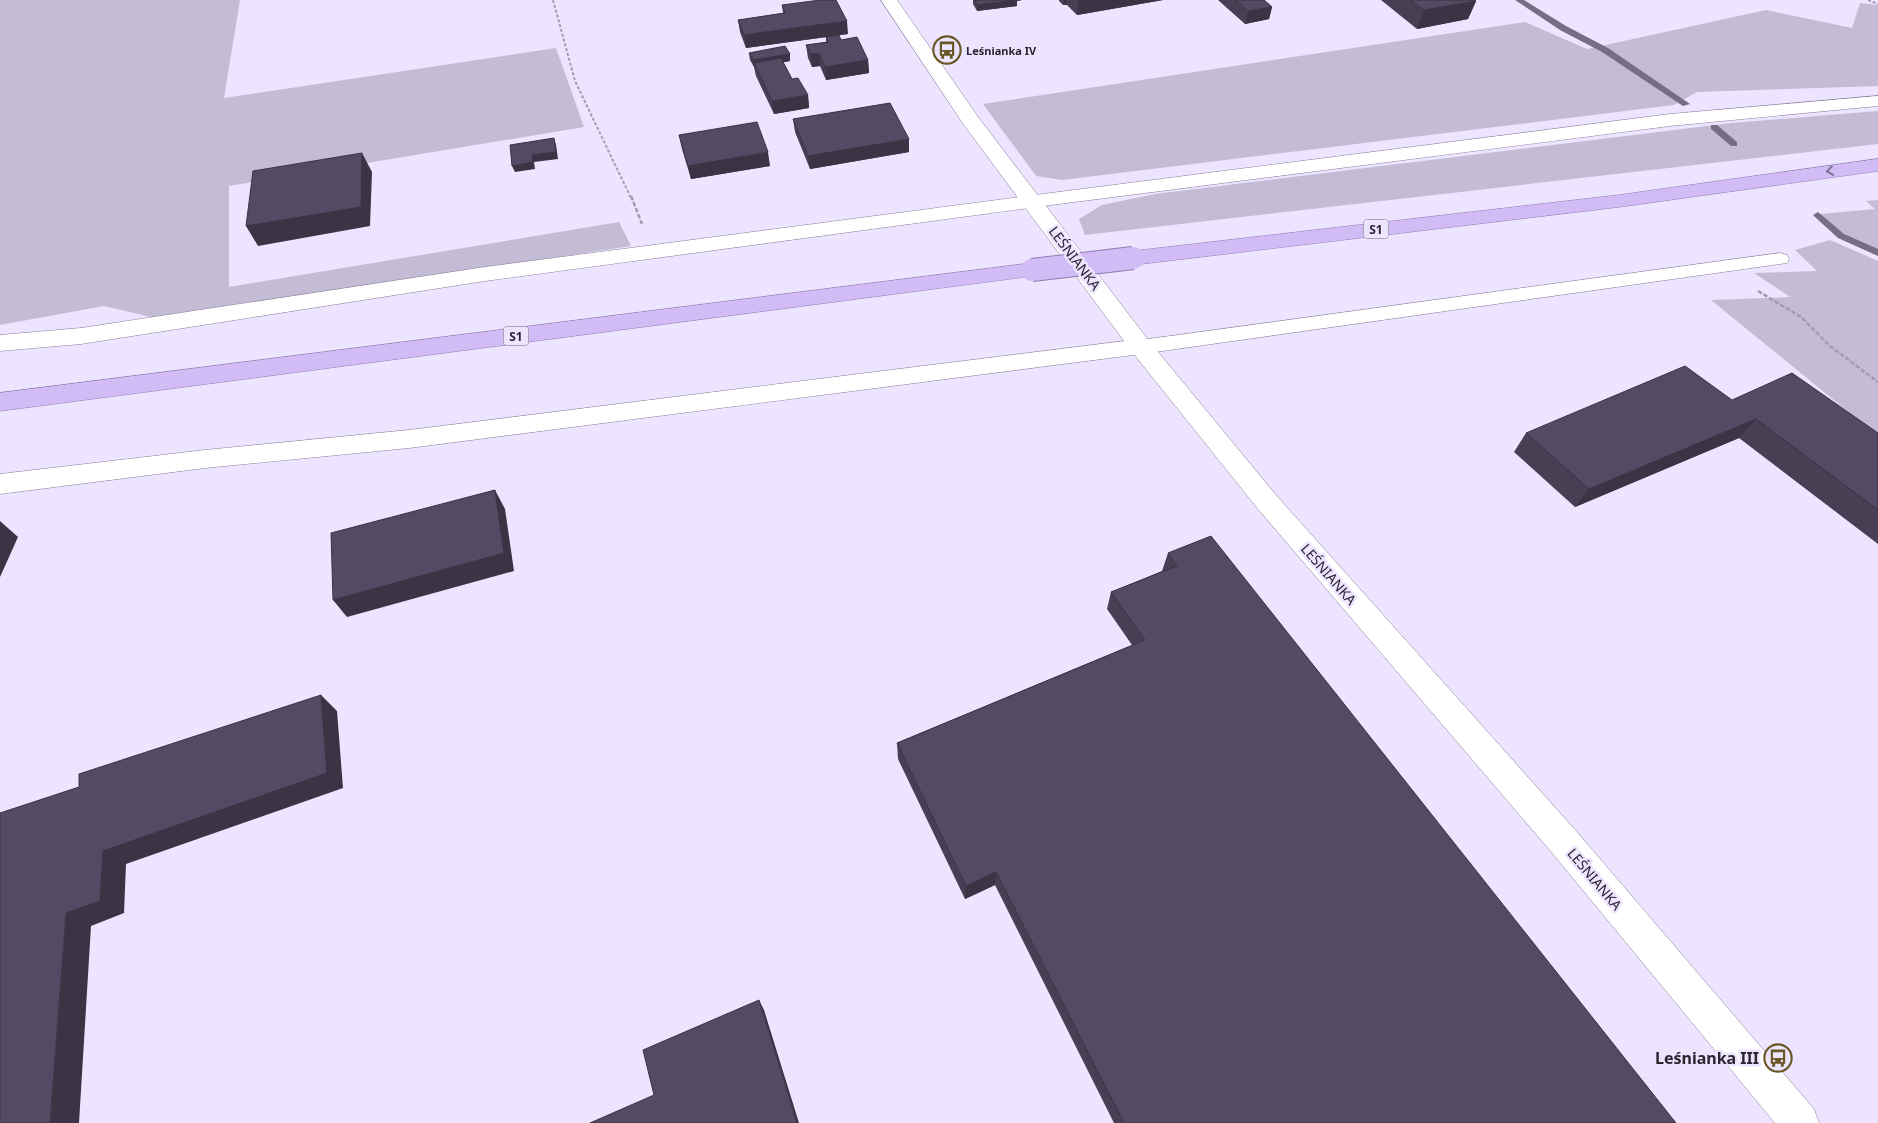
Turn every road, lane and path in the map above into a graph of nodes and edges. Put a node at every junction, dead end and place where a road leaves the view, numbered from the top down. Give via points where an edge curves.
1 (553, 0) edge
2 (889, 0) edge
3 (1868, 0) edge
4 (1878, 4) edge
5 (1878, 102) edge
6 (1878, 165) edge
7 (1878, 183) edge
8 (1032, 201) junction
9 (1619, 201) junction
10 (652, 252) junction
11 (1780, 259) dead end
12 (1710, 268) junction
13 (0, 343) edge
14 (1141, 347) junction
15 (1878, 382) edge
16 (0, 402) edge
17 (0, 484) edge
18 (1800, 1123) edge

1 - 10 path via 568,62 634,201
2 - 8 street, LEŚNIANKA via 971,122
3 - 4 path
5 - 8 street via 1670,120
6 -> 9 highway, S1
7 - 9 highway, S1
8 - 10 street
8 - 14 street, LEŚNIANKA
9 - 16 highway, S1, bridge via 1032,270
10 - 13 street via 485,274 81,336
11 - 12 lane
12 - 14 lane
12 - 15 path via 1745,283 1801,317 1830,346
14 - 17 street via 419,438
14 - 18 street, LEŚNIANKA via 1266,502 1565,843

